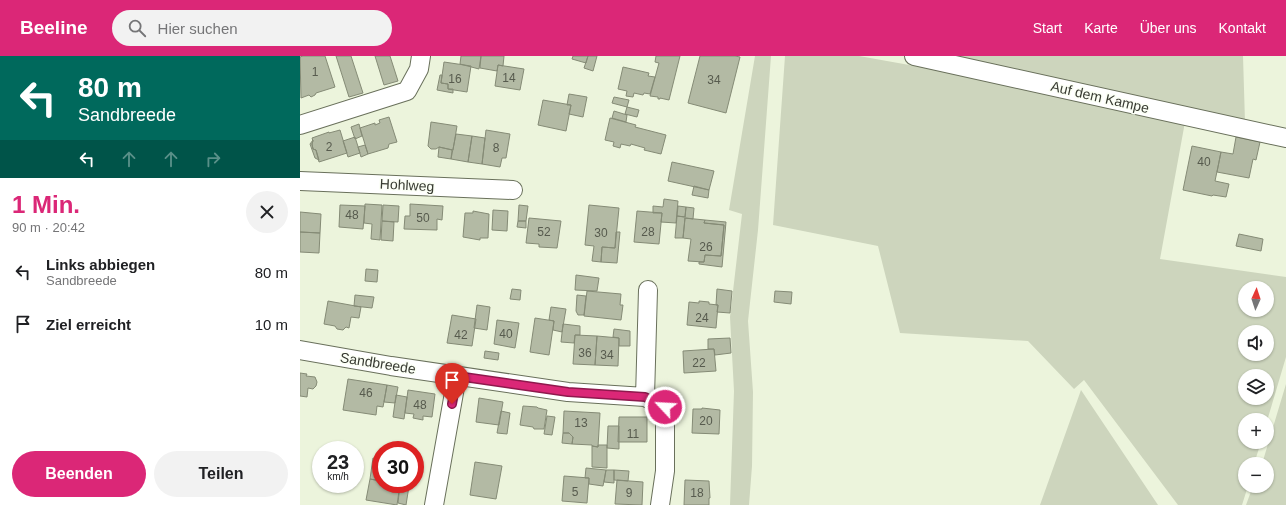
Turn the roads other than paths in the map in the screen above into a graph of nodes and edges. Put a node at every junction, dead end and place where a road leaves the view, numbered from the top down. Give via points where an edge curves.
1 (421, 56) edge
2 (914, 56) edge
3 (300, 125) edge
4 (1286, 138) edge
5 (300, 181) edge
6 (513, 190) dead end
7 (648, 290) dead end
8 (300, 350) edge
9 (457, 376) junction
10 (645, 397) junction
11 (434, 505) edge
12 (660, 505) edge

1 - 3 street via 419,69 407,91
2 - 4 street, Auf dem Kampe
5 - 6 street, Hohlweg
7 - 10 street
8 - 9 street, Sandbreede
9 - 10 street, Sandbreede via 568,392
9 - 11 street
10 - 12 street, Sandbreede via 665,407 665,471

